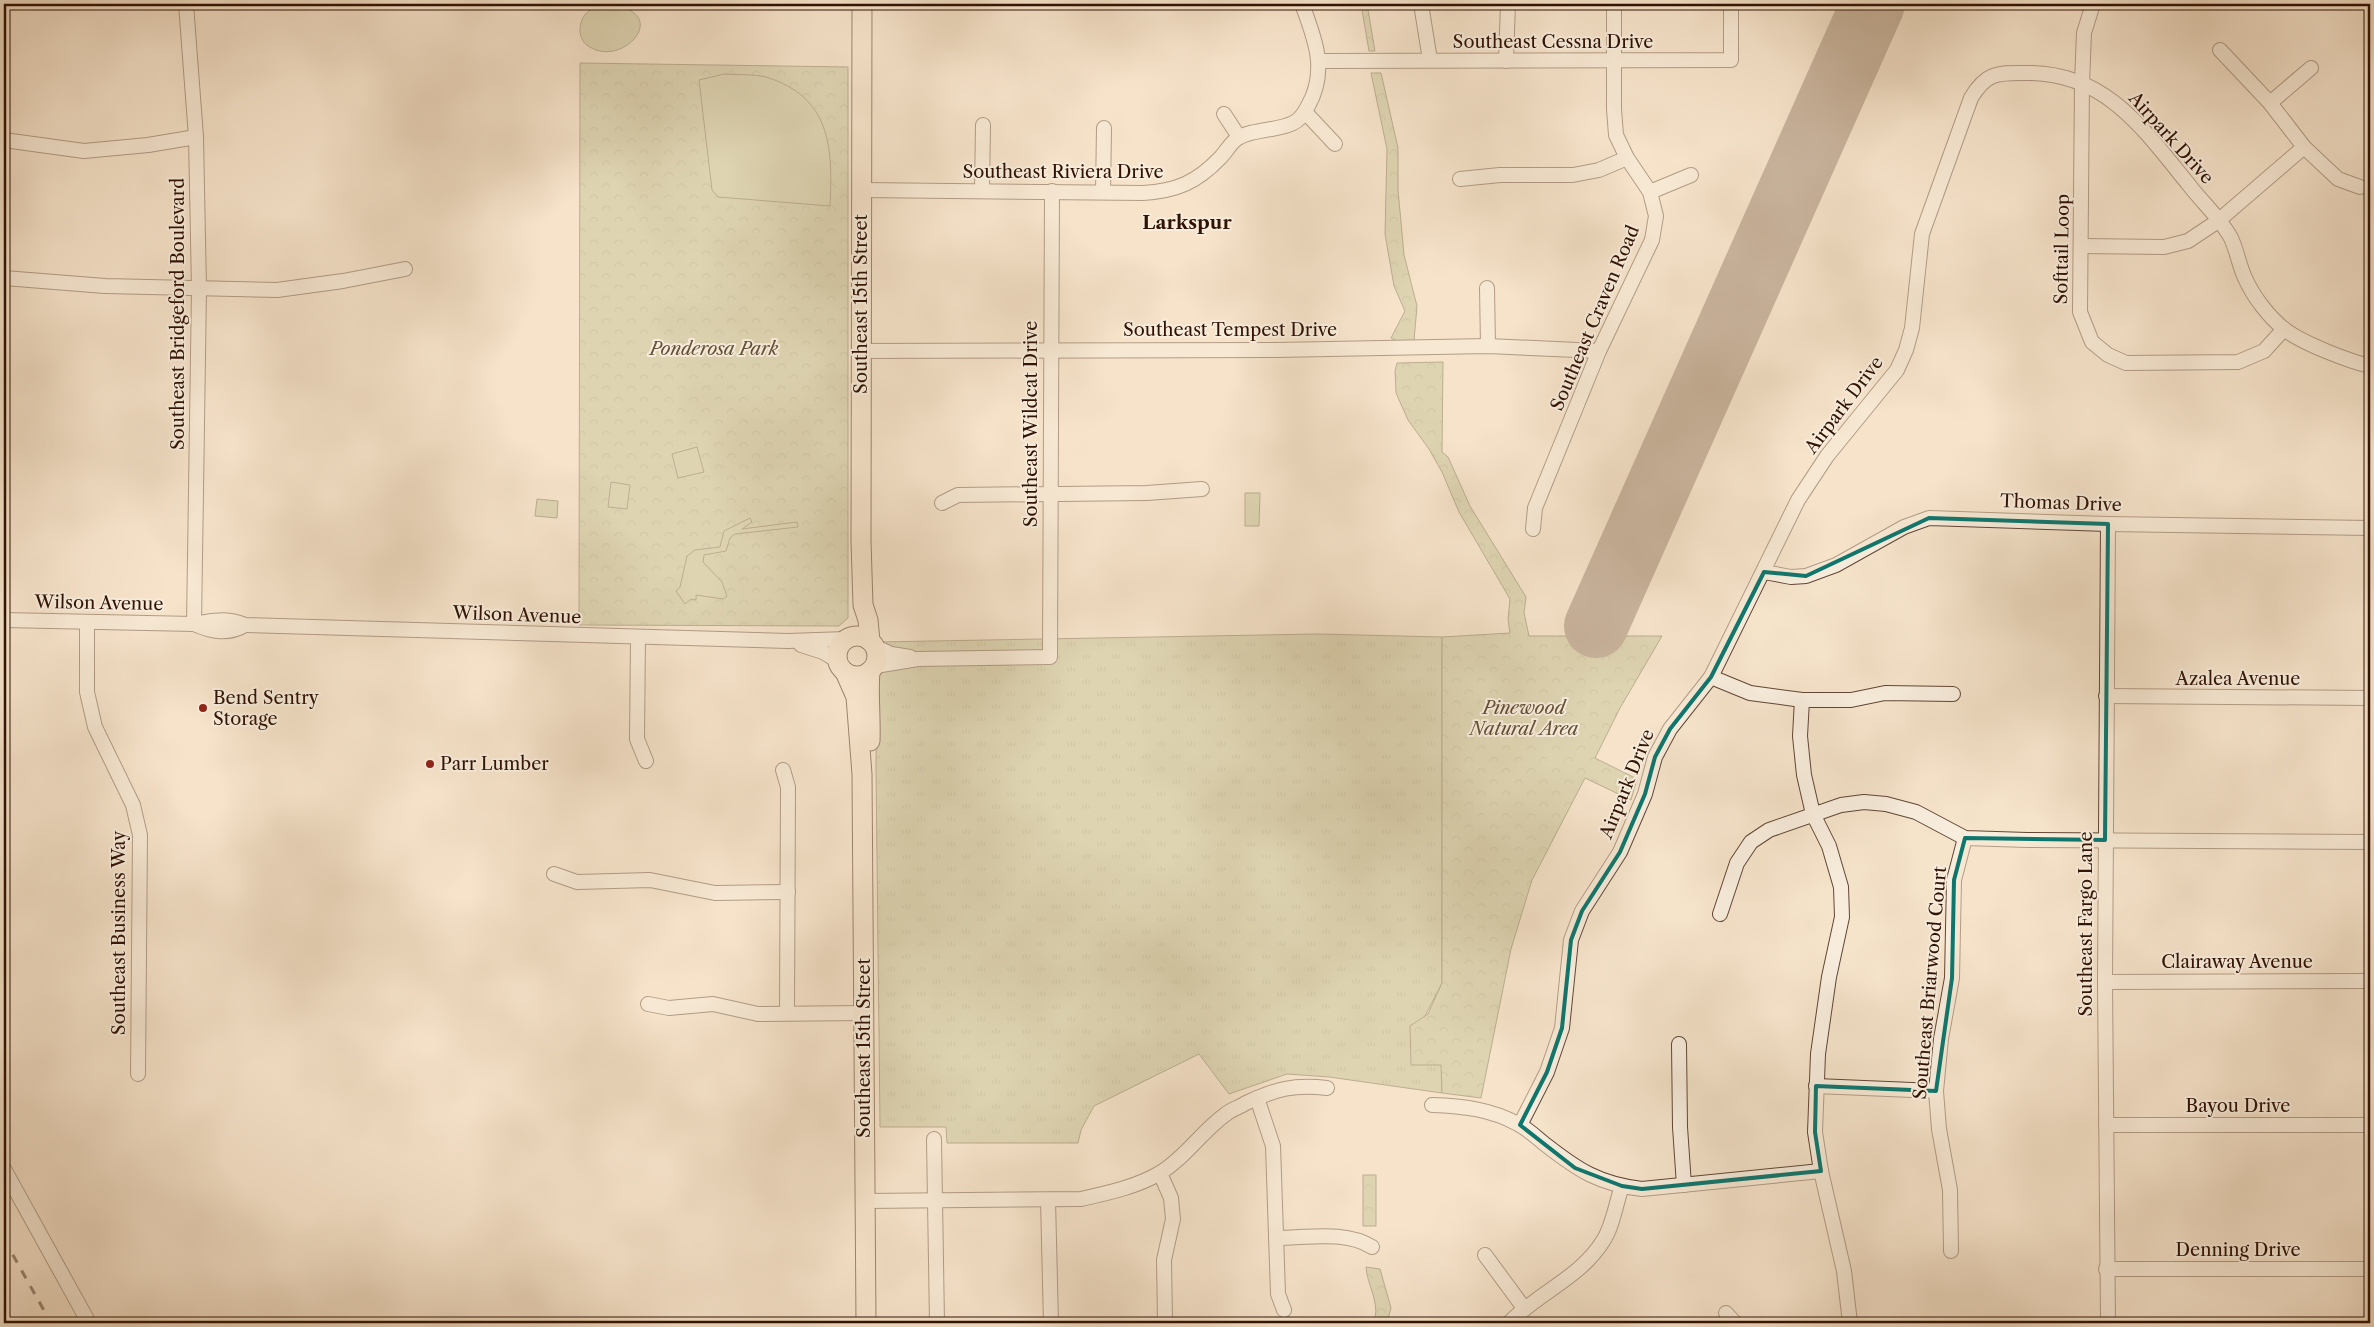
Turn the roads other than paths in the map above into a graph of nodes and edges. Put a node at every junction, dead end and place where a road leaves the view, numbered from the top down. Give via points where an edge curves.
1 (186, 4) edge
2 (862, 4) edge
3 (1302, 4) edge
4 (1421, 4) edge
5 (1508, 4) edge
6 (1614, 4) edge
7 (1731, 4) edge
8 (2093, 4) edge
9 (2220, 50) dead end
10 (1430, 60) junction
11 (1319, 61) junction
12 (1506, 61) junction
13 (1614, 61) junction
14 (2311, 68) dead end
15 (2082, 82) junction
16 (2270, 103) junction
17 (1305, 112) junction
18 (1224, 114) dead end
19 (983, 125) dead end
20 (1104, 128) dead end
21 (196, 137) junction
22 (1239, 137) junction
23 (4, 140) edge
24 (1335, 144) dead end
25 (2304, 147) junction
26 (1627, 158) junction
27 (1690, 176) dead end
28 (1460, 179) dead end
29 (2360, 187) dead end
30 (862, 190) junction
31 (982, 191) junction
32 (1052, 191) junction
33 (1103, 192) junction
34 (1650, 192) junction
35 (2218, 221) junction
36 (2081, 246) junction
37 (404, 269) dead end
38 (4, 278) edge
39 (1487, 288) dead end
40 (199, 289) junction
41 (2284, 329) junction
42 (1488, 346) junction
43 (1050, 350) junction
44 (860, 351) junction
45 (1599, 351) junction
46 (2370, 366) edge
47 (1202, 489) dead end
48 (1050, 493) junction
49 (942, 503) dead end
50 (2108, 524) junction
51 (2370, 528) edge
52 (1533, 529) dead end
53 (1764, 572) junction
54 (4, 620) edge
55 (86, 622) junction
56 (194, 624) junction
57 (638, 637) junction
58 (788, 641) junction
59 (861, 641) junction
60 (918, 658) junction
61 (841, 666) junction
62 (872, 669) junction
63 (1711, 677) junction
64 (1953, 694) dead end
65 (2106, 696) junction
66 (2370, 698) edge
67 (1802, 700) junction
68 (646, 761) dead end
69 (783, 770) dead end
70 (862, 774) junction
71 (1813, 814) junction
72 (1965, 838) junction
73 (2105, 840) junction
74 (2370, 842) edge
75 (554, 874) dead end
76 (788, 892) junction
77 (1720, 914) dead end
78 (2370, 981) edge
79 (2105, 982) junction
80 (648, 1004) dead end
81 (786, 1013) junction
82 (864, 1013) junction
83 (1679, 1044) dead end
84 (138, 1074) dead end
85 (1816, 1086) junction
86 (1327, 1088) dead end
87 (1936, 1091) junction
88 (1257, 1098) junction
89 (1432, 1105) dead end
90 (1520, 1125) junction
91 (2106, 1125) junction
92 (2370, 1125) edge
93 (934, 1139) dead end
94 (4, 1169) edge
95 (1821, 1171) junction
96 (1160, 1173) junction
97 (1684, 1185) junction
98 (1622, 1186) junction
99 (936, 1200) junction
100 (1048, 1200) junction
101 (865, 1201) junction
102 (1276, 1238) junction
103 (1372, 1247) dead end
104 (1951, 1251) dead end
105 (1485, 1255) dead end
106 (2106, 1269) junction
107 (2370, 1269) edge
108 (1524, 1308) junction
109 (1284, 1310) dead end
110 (1165, 1319) dead end
111 (89, 1323) edge
112 (866, 1323) edge
113 (937, 1323) edge
114 (1051, 1323) edge
115 (1509, 1323) edge
116 (1850, 1323) edge
117 (2108, 1323) edge

1 - 21 street, Southeast Bridgeford Boulevard
2 - 30 main road, Southeast 15th Street
3 - 11 street
4 - 10 street
5 - 12 street
6 - 13 street, Southeast Craven Road
7 - 13 street, Southeast Cessna Drive via 1731,60
8 - 15 street, Softtail Loop via 2084,33
9 - 16 street
10 - 11 street, Southeast Cessna Drive
10 - 12 street, Southeast Cessna Drive
11 - 17 street via 1316,92
12 - 13 street, Southeast Cessna Drive
13 - 26 street, Southeast Craven Road via 1616,136
14 - 16 street
15 - 35 street, Airpark Drive via 2121,106 2138,123
15 - 36 street, Softtail Loop
15 - 53 street, Airpark Drive via 2037,73 2003,73 1979,83 1922,234 1912,328 1906,350 1897,370 1827,456 1798,500
16 - 25 street
17 - 22 street via 1294,123
17 - 24 street
18 - 22 street
19 - 31 street
20 - 33 street
21 - 23 street via 84,151
21 - 40 street, Southeast Bridgeford Boulevard
22 - 33 street, Southeast Riviera Drive via 1203,174 1185,186 1166,192
25 - 29 street via 2338,179
25 - 35 street
26 - 28 street via 1599,170 1573,174 1500,174
26 - 34 street, Southeast Craven Road
27 - 34 street
30 - 31 street, Southeast Riviera Drive
30 - 44 main road, Southeast 15th Street
31 - 32 street, Southeast Riviera Drive
32 - 33 street, Southeast Riviera Drive
32 - 43 street, Southeast Wildcat Drive
34 - 45 street, Southeast Craven Road via 1656,216 1652,240
35 - 36 street via 2188,241 2164,246
35 - 41 street, Airpark Drive via 2230,238 2245,278 2260,304
36 - 41 street, Softtail Loop via 2080,312 2092,342 2108,355 2126,363 2238,362 2264,351
37 - 40 street via 277,290
38 - 40 street
39 - 42 street
40 - 56 street, Southeast Bridgeford Boulevard
41 - 46 street, Airpark Drive via 2318,347
42 - 43 street, Southeast Tempest Drive
42 - 45 street, Southeast Tempest Drive
43 - 44 street, Southeast Tempest Drive
43 - 48 street, Southeast Wildcat Drive
44 - 59 main road, Southeast 15th Street
45 - 52 street, Southeast Craven Road via 1535,508
47 - 48 street via 1147,493
48 - 49 street via 958,495
48 - 60 street, Southeast Wildcat Drive via 1050,657
50 - 51 street, Thomas Drive
50 - 53 street, Thomas Drive via 1929,518 1904,527 1836,565 1806,576
50 - 65 street, Southeast Fargo Lane
53 - 63 street, Airpark Drive
54 - 55 street, Wilson Avenue
55 - 56 street, Wilson Avenue
55 - 84 street, Southeast Business Way via 86,692 95,727 133,806 140,835
56 - 57 street, Wilson Avenue via 234,620 245,625
57 - 58 street, Wilson Avenue
57 - 68 street via 637,739
58 - 59 street, Wilson Avenue
58 - 61 street, Wilson Avenue via 823,652
59 - 60 street via 891,654
59 - 61 main road via 838,649
59 - 62 main road via 877,652
60 - 62 street
61 - 62 main road via 858,676
61 - 70 main road, Southeast 15th Street via 856,697
62 - 70 main road, Southeast 15th Street via 868,696 871,711 869,756
63 - 67 street via 1750,693
63 - 90 street, Airpark Drive via 1670,729 1655,757 1645,794 1620,852 1582,912 1571,940 1562,1028 1547,1072
64 - 67 street via 1886,694 1851,700
65 - 66 street, Azalea Avenue
65 - 73 street, Southeast Fargo Lane
67 - 71 street via 1800,736
69 - 76 street via 788,787
70 - 82 main road, Southeast 15th Street
71 - 72 street via 1841,805 1886,804 1916,812
71 - 77 street via 1770,830 1752,842 1737,863
71 - 85 street via 1829,846 1841,887 1842,917 1829,977
72 - 73 street
72 - 87 street, Southeast Briarwood Court via 1954,880 1952,978
73 - 74 street
73 - 79 street, Southeast Fargo Lane
75 - 76 street via 577,882 650,880 715,893
76 - 81 street
78 - 79 street, Clairaway Avenue
79 - 91 street, Southeast Fargo Lane
80 - 81 street via 669,1008 713,1004 758,1014
81 - 82 street
82 - 101 main road, Southeast 15th Street
83 - 97 street
85 - 87 street
85 - 95 street via 1816,1132
86 - 88 street via 1307,1085 1284,1087
87 - 104 street, Southeast Briarwood Court via 1950,1190
88 - 96 street via 1226,1114
88 - 102 street via 1273,1146
89 - 90 street via 1490,1111
90 - 98 street via 1575,1168 1598,1180
91 - 92 street, Bayou Drive
91 - 106 street, Southeast Fargo Lane
93 - 99 street
94 - 111 street
95 - 97 street
95 - 116 street via 1844,1272
96 - 100 street via 1115,1192 1081,1199
96 - 110 street via 1171,1198 1173,1219 1164,1260
97 - 98 street
98 - 108 street via 1604,1240 1580,1270
99 - 100 street
99 - 101 street
99 - 113 street
100 - 114 street
101 - 112 main road, Southeast 15th Street
102 - 103 street via 1343,1237 1362,1240
102 - 109 street via 1278,1294
105 - 108 street
106 - 107 street, Denning Drive
106 - 117 street, Southeast Fargo Lane
108 - 115 street

